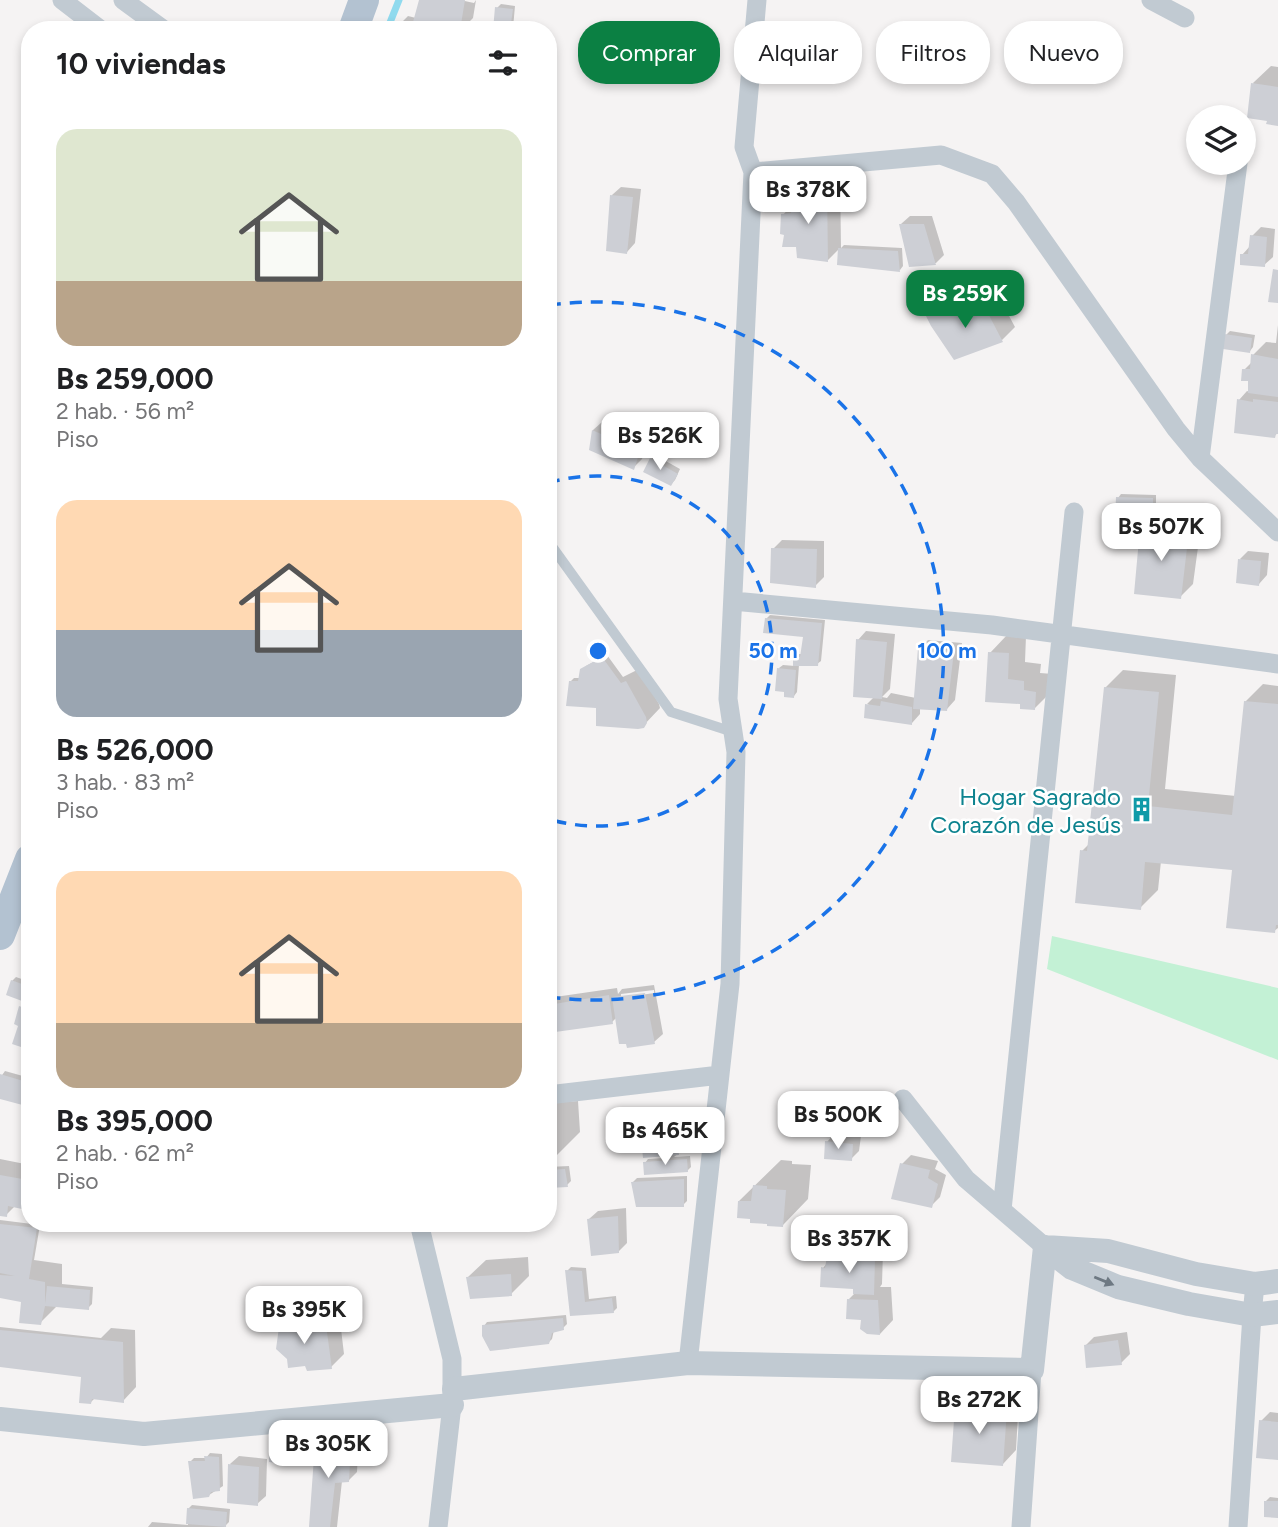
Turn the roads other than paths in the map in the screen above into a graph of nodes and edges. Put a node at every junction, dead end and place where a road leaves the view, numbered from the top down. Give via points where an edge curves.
1 (62, 0) edge
2 (123, 0) edge
3 (364, 0) edge
4 (757, 0) edge
5 (1151, 0) edge
6 (1185, 18) dead end
7 (90, 21) edge
8 (152, 21) edge
9 (356, 21) edge
10 (753, 172) junction
11 (1236, 175) edge
12 (1200, 458) junction
13 (1074, 512) dead end
14 (1278, 531) edge
15 (557, 554) edge
16 (733, 601) junction
17 (1062, 634) junction
18 (1278, 664) edge
19 (733, 732) junction
20 (21, 882) edge
21 (0, 935) edge
22 (720, 1075) junction
23 (557, 1094) edge
24 (903, 1100) dead end
25 (1002, 1210) junction
26 (421, 1232) edge
27 (1045, 1247) junction
28 (1267, 1282) edge
29 (1278, 1312) edge
30 (1252, 1315) junction
31 (688, 1363) junction
32 (1032, 1370) junction
33 (453, 1397) junction
34 (0, 1419) edge
35 (438, 1527) edge
36 (1021, 1527) edge
37 (1238, 1527) edge

1 - 7 street
2 - 8 street
3 - 9 main road
4 - 10 street via 744,147
5 - 6 street
10 - 12 street via 941,155 992,174
10 - 16 street
11 - 12 street
12 - 14 street
13 - 17 street
15 - 19 lane via 671,712
16 - 17 street
16 - 19 street via 728,699
17 - 18 street
17 - 25 street
19 - 22 street via 730,984
20 - 21 main road
22 - 23 street
22 - 31 street
24 - 25 street via 966,1180
25 - 27 street
26 - 33 street via 452,1359
27 - 28 street via 1108,1251 1196,1274
27 -> 30 street via 1072,1268 1118,1287
27 - 32 street
28 - 30 street
29 - 30 street
30 - 37 street
31 - 32 street
31 - 33 street
32 - 36 street
33 - 34 street via 144,1434
33 - 35 street

